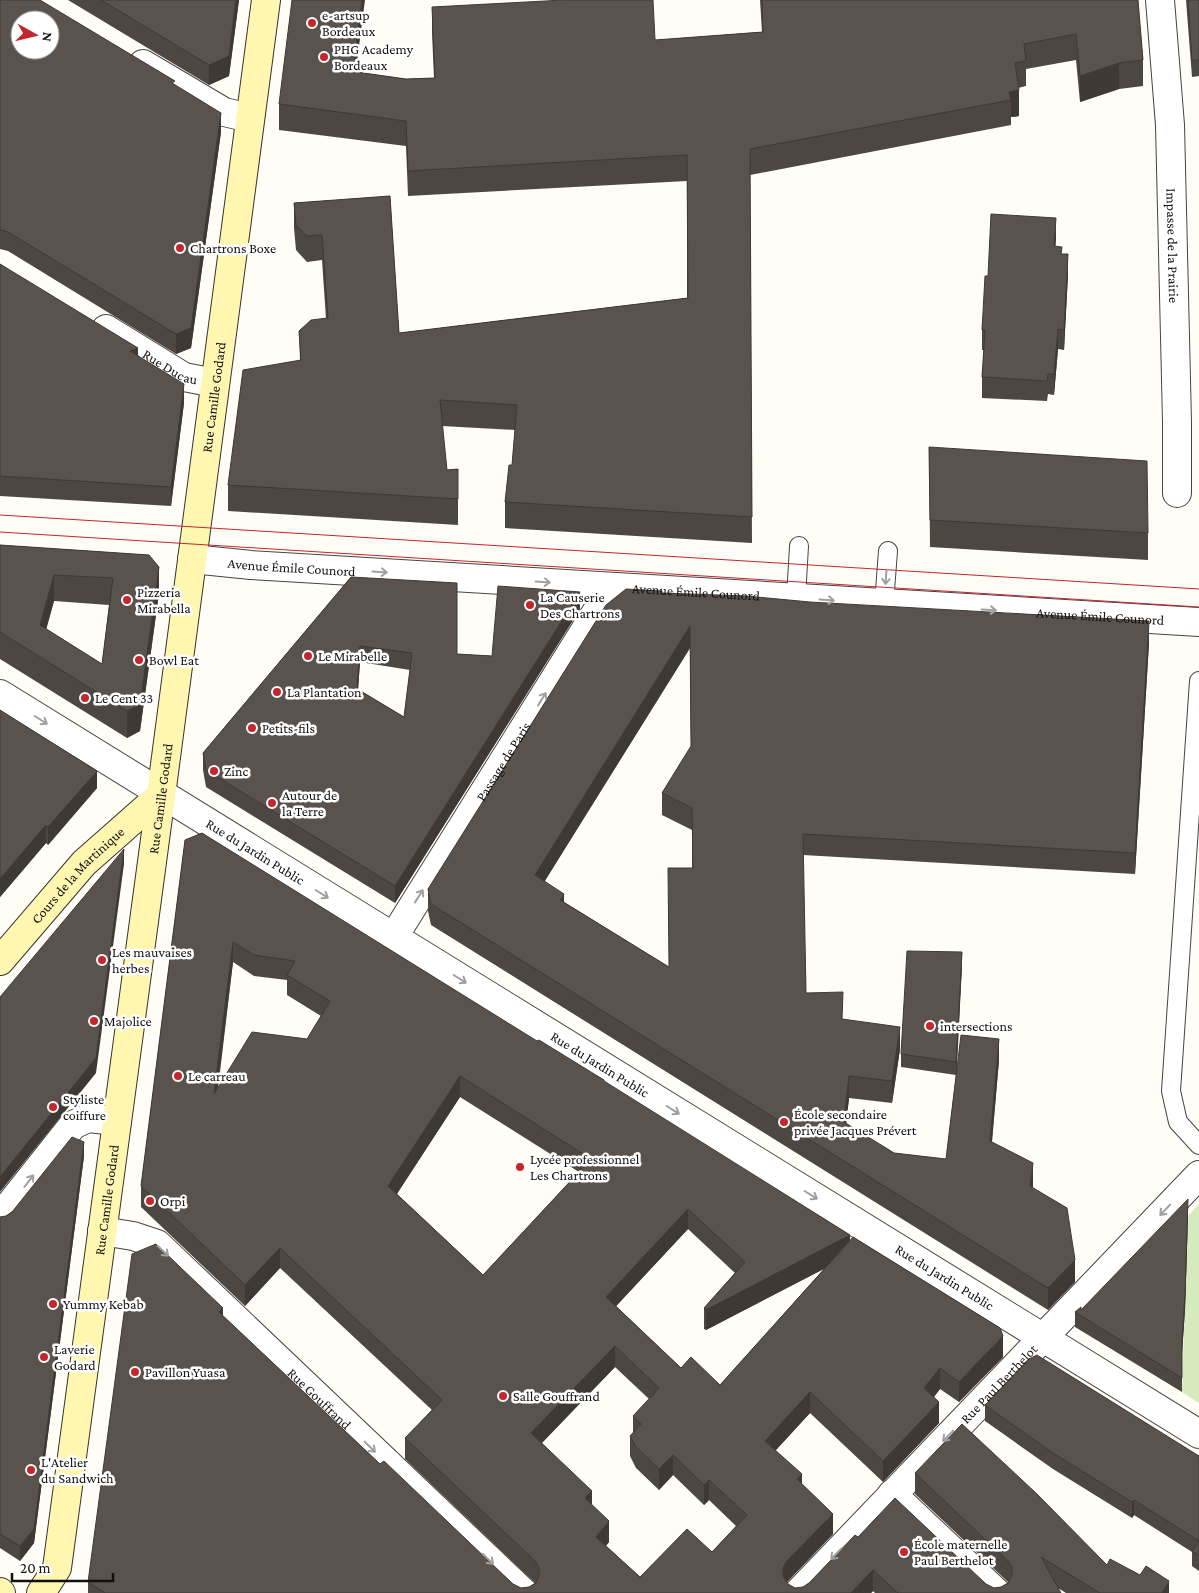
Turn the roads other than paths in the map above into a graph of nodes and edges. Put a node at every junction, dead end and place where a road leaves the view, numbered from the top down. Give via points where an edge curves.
1 (266, 0) edge
2 (1160, 0) edge
3 (123, 51) edge
4 (250, 118) junction
5 (84, 316) edge
6 (215, 383) junction
7 (1176, 493) dead end
8 (799, 546) dead end
9 (888, 551) dead end
10 (192, 559) junction
11 (612, 587) junction
12 (796, 598) junction
13 (884, 604) junction
14 (1199, 622) edge
15 (1199, 681) edge
16 (0, 694) edge
17 (161, 794) junction
18 (393, 938) junction
19 (0, 961) edge
20 (117, 1121) junction
21 (1199, 1145) edge
22 (1199, 1175) edge
23 (0, 1217) edge
24 (102, 1231) junction
25 (1042, 1337) junction
26 (1199, 1434) edge
27 (892, 1494) junction
28 (41, 1593) edge
29 (524, 1593) edge
30 (798, 1593) edge
31 (997, 1593) edge

1 - 4 street, Rue Camille Godard
2 - 7 street, Impasse de la Prairie via 1170,126
3 - 4 street via 224,112
4 - 6 street, Rue Camille Godard
5 - 6 street, Rue Ducau via 184,377
6 - 10 street, Rue Camille Godard
8 - 12 lane
9 -> 13 lane
10 -> 11 street, Avenue Émile Counord
10 - 17 street, Rue Camille Godard
11 - 12 street, Avenue Émile Counord
18 -> 11 street, Passage de Paris
12 -> 13 street, Avenue Émile Counord
13 -> 14 street, Avenue Émile Counord
15 - 21 lane via 1171,1091 1178,1122
16 -> 17 street, Rue du Jardin Public
17 -> 18 street, Rue du Jardin Public
17 - 19 street, Cours de la Martinique via 84,864
17 - 20 street, Rue Camille Godard
18 -> 25 street, Rue du Jardin Public
23 -> 20 street via 73,1125 88,1118
20 - 24 street, Rue Camille Godard
22 -> 25 street, Rue Paul Berthelot
24 - 28 street, Rue Camille Godard via 57,1568
24 -> 29 street, Rue Gouffrand via 156,1244
25 - 26 street, Rue du Jardin Public
25 -> 27 street, Rue Paul Berthelot
27 -> 30 street, Rue Paul Berthelot
27 - 31 street

